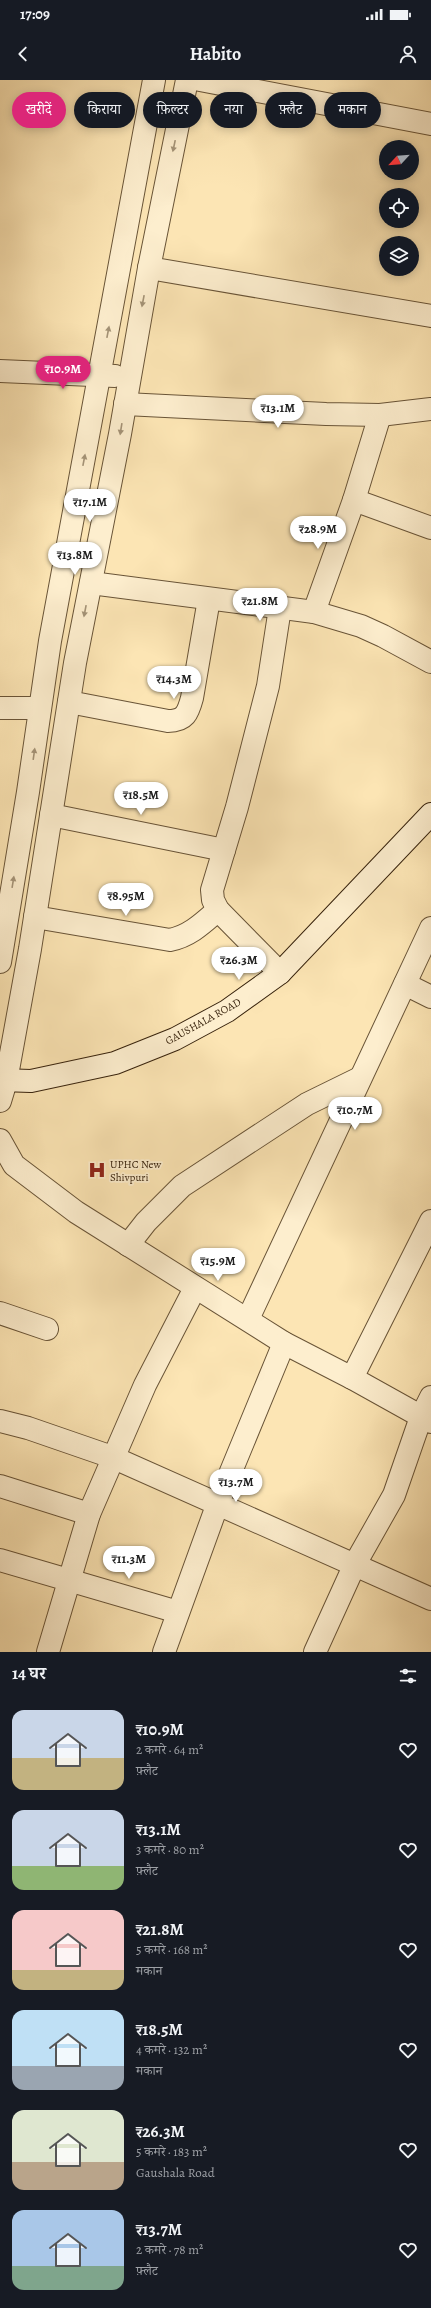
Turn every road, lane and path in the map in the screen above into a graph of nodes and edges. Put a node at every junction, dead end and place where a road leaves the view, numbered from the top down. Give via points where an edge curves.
1 (154, 80) edge
2 (187, 80) edge
3 (200, 80) edge
4 (431, 124) edge
5 (149, 268) junction
6 (431, 316) edge
7 (0, 371) edge
8 (100, 375) junction
9 (129, 378) junction
10 (125, 404) junction
11 (431, 409) edge
12 (380, 415) junction
13 (354, 500) junction
14 (431, 528) edge
15 (91, 583) junction
16 (209, 599) junction
17 (280, 608) junction
18 (314, 612) junction
19 (431, 662) edge
20 (69, 702) junction
21 (0, 708) edge
22 (40, 708) junction
23 (431, 814) edge
24 (51, 816) junction
25 (224, 850) junction
26 (218, 910) junction
27 (35, 917) junction
28 (431, 928) edge
29 (0, 962) edge
30 (280, 973) junction
31 (405, 984) junction
32 (431, 997) edge
33 (360, 1078) junction
34 (2, 1087) edge
35 (0, 1140) edge
36 (431, 1221) edge
37 (128, 1245) junction
38 (196, 1288) junction
39 (0, 1313) edge
40 (248, 1319) junction
41 (47, 1329) dead end
42 (284, 1344) junction
43 (352, 1378) junction
44 (431, 1397) edge
45 (426, 1420) edge
46 (0, 1421) edge
47 (112, 1457) junction
48 (0, 1486) edge
49 (218, 1503) junction
50 (89, 1514) junction
51 (0, 1560) edge
52 (355, 1564) junction
53 (70, 1581) junction
54 (431, 1598) edge
55 (178, 1612) junction
56 (48, 1652) edge
57 (164, 1652) edge
58 (315, 1652) edge

8 -> 1 street
2 -> 5 street
3 - 4 street
5 - 6 street
5 -> 9 street
7 - 8 street
8 - 9 street
22 -> 8 street via 50,641
9 - 10 street
10 - 12 street
10 -> 15 street
11 - 12 street
12 - 13 street
13 - 14 street
13 - 18 street
15 - 16 street
15 -> 20 street
16 - 17 street
16 - 20 street via 192,698 184,718 168,721
17 - 18 street
17 - 25 street via 268,686
18 - 19 street via 361,626
20 - 24 street
21 - 22 street
29 -> 22 street
23 - 30 street, GAUSHALA ROAD
24 - 25 street
24 - 27 street
25 - 26 street via 212,890
26 - 27 street via 198,928 182,938 170,940
26 - 30 street
27 - 34 street
28 - 31 street
30 - 34 street, GAUSHALA ROAD via 220,1014 176,1039 114,1063
31 - 32 street
31 - 33 street
33 - 37 street via 307,1104 182,1186 146,1222
33 - 40 street
35 - 37 street via 14,1165 76,1212
36 - 43 street
37 - 38 street
38 - 40 street
38 - 47 street via 145,1385
39 - 41 street
40 - 42 street
42 - 43 street
42 - 49 street
43 - 45 street
44 - 45 street
45 - 52 street via 394,1495
46 - 47 street
47 - 49 street
47 - 50 street
48 - 50 street
49 - 52 street
49 - 55 street
50 - 53 street
51 - 53 street
52 - 54 street
52 - 58 street
53 - 55 street
53 - 56 street
55 - 57 street

